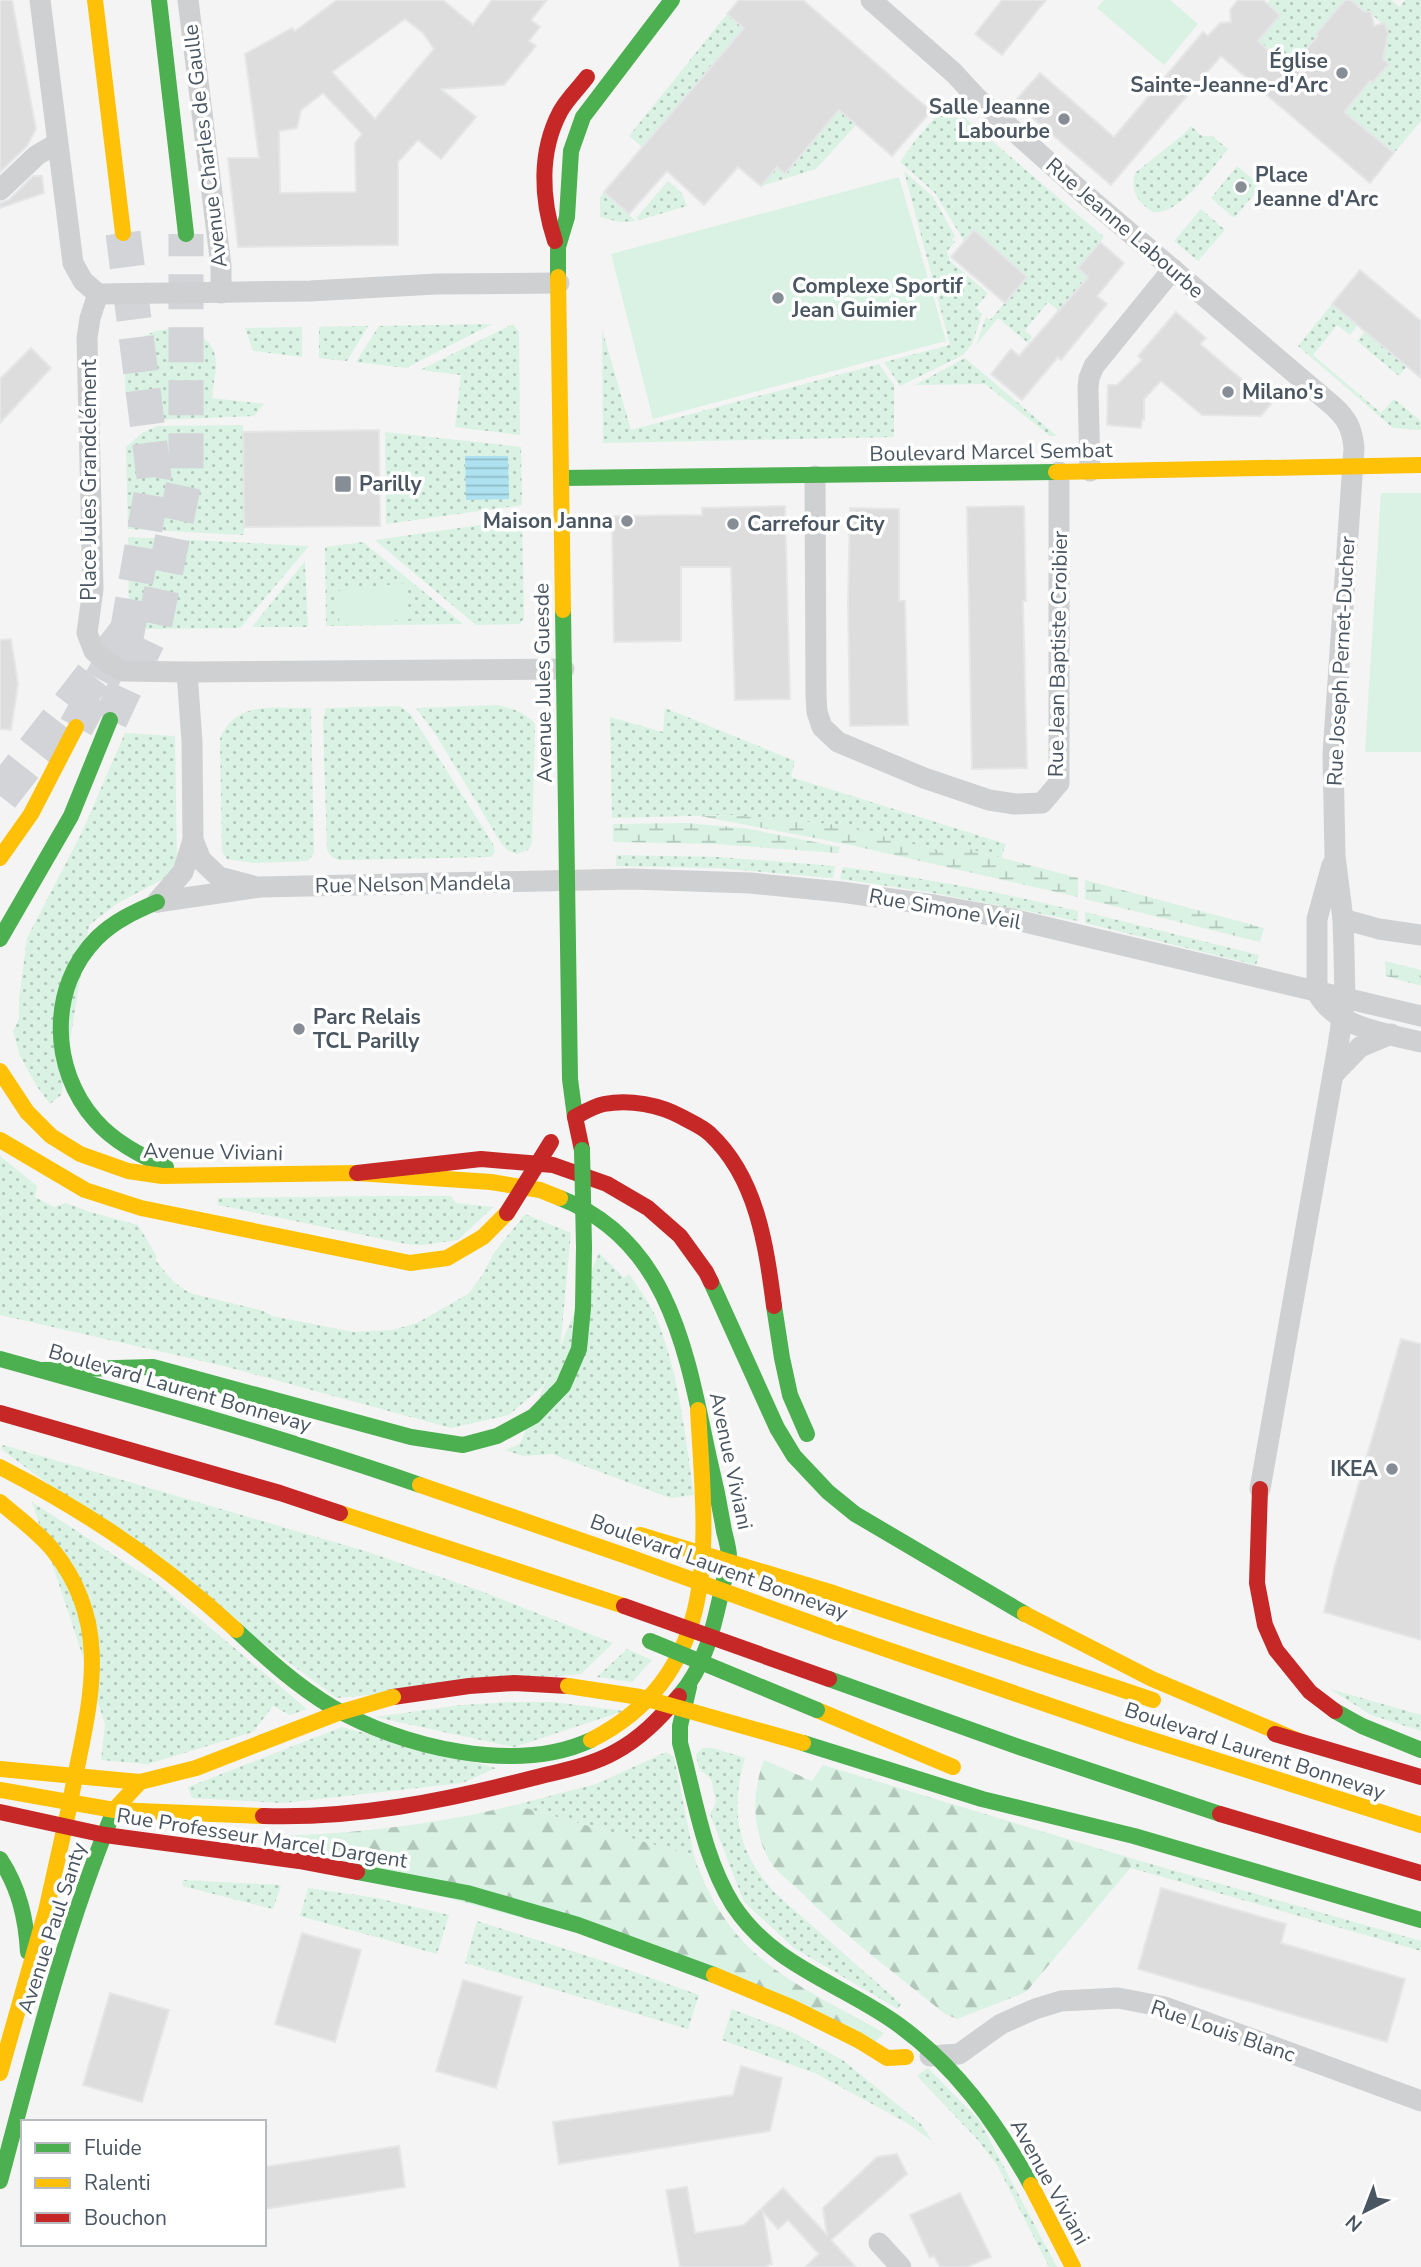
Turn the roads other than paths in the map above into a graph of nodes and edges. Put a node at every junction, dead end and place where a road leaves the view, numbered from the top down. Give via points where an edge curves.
1 (40, 0) edge
2 (95, 0) edge
3 (159, 0) edge
4 (188, 0) edge
5 (672, 0) edge
6 (871, 0) edge
7 (599, 61) dead end
8 (57, 144) junction
9 (0, 190) edge
10 (123, 233) tunnel mouth
11 (186, 233) tunnel mouth
12 (558, 247) junction
13 (1173, 269) junction
14 (559, 283) junction
15 (221, 292) junction
16 (98, 294) junction
17 (1421, 465) edge
18 (1352, 467) junction
19 (1090, 471) junction
20 (1059, 472) junction
21 (816, 476) junction
22 (562, 478) junction
23 (564, 669) junction
24 (187, 672) junction
25 (110, 720) tunnel mouth
26 (76, 727) tunnel mouth
27 (193, 841) junction
28 (1335, 856) junction
29 (0, 858) edge
30 (566, 882) junction
31 (260, 887) junction
32 (157, 902) junction
33 (1343, 919) junction
34 (1421, 935) edge
35 (0, 939) edge
36 (1317, 992) junction
37 (1343, 1008) junction
38 (1421, 1016) edge
39 (1391, 1034) junction
40 (1421, 1042) edge
41 (0, 1070) edge
42 (1333, 1075) junction
43 (575, 1117) junction
44 (5, 1135) edge
45 (357, 1173) junction
46 (189, 1175) junction
47 (0, 1359) edge
48 (43, 1370) junction
49 (698, 1410) junction
50 (0, 1413) edge
51 (816, 1449) dead end
52 (352, 1461) junction
53 (0, 1467) edge
54 (835, 1476) dead end
55 (1260, 1489) joint
56 (0, 1502) edge
57 (537, 1508) dead end
58 (629, 1532) dead end
59 (414, 1537) junction
60 (925, 1555) junction
61 (558, 1602) dead end
62 (641, 1638) dead end
63 (690, 1685) junction
64 (1299, 1741) junction
65 (1421, 1750) edge
66 (0, 1769) edge
67 (972, 1774) dead end
68 (74, 1777) junction
69 (1421, 1777) edge
70 (140, 1782) junction
71 (0, 1790) edge
72 (1022, 1793) dead end
73 (70, 1803) junction
74 (114, 1810) junction
75 (0, 1812) edge
76 (1421, 1825) edge
77 (65, 1827) junction
78 (105, 1835) junction
79 (1134, 1836) junction
80 (0, 1858) edge
81 (1421, 1873) edge
82 (1421, 1920) edge
83 (29, 1975) junction
84 (936, 2055) junction
85 (906, 2057) joint
86 (0, 2073) edge
87 (0, 2084) edge
88 (24, 2089) junction
89 (1421, 2101) edge
90 (0, 2181) edge
91 (879, 2243) dead end
92 (901, 2267) edge
93 (1073, 2267) edge

1 - 8 street
2 - 10 main road
3 - 11 main road, Avenue Charles de Gaulle
4 - 15 street, Avenue Charles de Gaulle
5 - 12 main road, Avenue Jules Guesde via 583,117 570,151 567,217
6 - 13 street, Rue Jeanne Labourbe
7 - 12 main road, Avenue Jules Guesde via 561,112 545,159 547,217
8 - 9 street via 37,155
8 - 16 street via 73,263 83,281
12 - 14 main road, Avenue Jules Guesde
13 - 18 street, Rue Jeanne Labourbe via 1345,417 1353,435
13 - 19 street via 1089,378
14 - 15 street
14 - 22 main road, Avenue Jules Guesde
15 - 16 street
16 - 24 street, Place Jules Grandclément via 87,338 93,589 87,634 94,651 115,668
17 - 18 main road, Boulevard Marcel Sembat
18 - 19 main road, Boulevard Marcel Sembat
18 - 28 street, Rue Joseph Pernet-Ducher via 1333,754
19 - 20 main road, Boulevard Marcel Sembat
20 - 21 main road, Boulevard Marcel Sembat
20 - 21 street, Rue Jean Baptiste Croibier via 1059,783 1042,803 1015,804 924,778 838,742 822,727 816,696
21 - 22 main road, Boulevard Marcel Sembat
22 - 23 main road, Avenue Jules Guesde
23 - 24 street, Place Jules Grandclément
23 - 30 main road, Avenue Jules Guesde
24 - 27 street
25 - 35 main road via 71,816
26 - 29 main road via 32,814
27 - 31 street, Rue Nelson Mandela via 201,860 219,877
27 - 32 street via 183,872
28 - 33 street, Rue Joseph Pernet-Ducher
28 - 36 street, Rue Joseph Pernet-Ducher via 1317,919
30 - 31 street, Rue Nelson Mandela
30 - 36 street, Rue Simone Veil via 750,883 934,905 1090,936
30 - 43 main road, Avenue Jules Guesde via 570,1079
31 - 32 street, Rue Nelson Mandela
32 - 46 main road via 107,929 79,962 62,1004 62,1057 82,1106 108,1133 138,1153
33 - 34 street
33 - 37 street, Rue Joseph Pernet-Ducher
36 - 37 street, Rue Simone Veil
37 - 38 street, Rue Simone Veil
37 - 39 street, Rue Simone Veil
37 - 42 street, Rue Joseph Pernet-Ducher
39 - 40 street, Rue Simone Veil
39 - 42 street via 1360,1047
41 - 46 main road, Avenue Viviani via 29,1114 72,1149 140,1174
42 - 55 street, Rue Joseph Pernet-Ducher
43 - 44 main road, bridge via 551,1142 507,1213 483,1237 447,1258 410,1263 106,1198 45,1166
43 - 48 main road, Avenue Jules Guesde, bridge via 582,1150 584,1247 579,1349 563,1386 534,1416 497,1436 463,1444 411,1437 153,1367
43 - 51 main road via 603,1104 660,1107 708,1131 738,1164 754,1199 790,1397
45 - 46 main road, Avenue Viviani
45 - 49 main road, Avenue Viviani via 540,1190 591,1213 627,1242 666,1299 689,1364
45 - 60 main road via 481,1159 553,1165 607,1184 648,1208 680,1236 706,1272 794,1456 855,1514
47 - 48 main road, Boulevard Laurent Bonnevay
48 - 52 main road, Boulevard Laurent Bonnevay
49 - 53 main road via 700,1581 692,1621 671,1672 611,1730 553,1752 524,1755 468,1751 408,1739 332,1707 276,1665 183,1583 121,1538
49 - 63 main road, Avenue Viviani via 729,1556 713,1632
50 - 59 main road via 280,1493
52 - 57 main road
52 - 76 main road, Boulevard Laurent Bonnevay, bridge via 1074,1715
54 - 60 main road
55 - 65 main road via 1257,1583 1265,1625 1276,1650 1310,1692 1334,1711
56 - 68 main road, Avenue Paul Santy via 61,1561 78,1590 88,1621 94,1657 91,1695
58 - 64 main road, bridge via 832,1593 1120,1690
59 - 61 main road
59 - 81 main road, bridge via 624,1606 1019,1747 1245,1822
60 - 64 main road via 1032,1618 1152,1679
62 - 67 main road, bridge
63 - 74 main road, Rue Professeur Marcel Dargent via 651,1728 612,1754 475,1793 412,1806 327,1815
63 - 84 main road, Avenue Viviani via 680,1744 710,1859 736,1910 776,1952 895,2022
64 - 69 main road
66 - 68 main road
68 - 70 main road
68 - 73 main road, Avenue Paul Santy
70 - 74 main road
70 - 79 main road, bridge via 195,1768 338,1713 393,1698 514,1683 640,1697 982,1799
71 - 73 main road, Rue Professeur Marcel Dargent
72 - 79 main road
73 - 74 main road, Rue Professeur Marcel Dargent
73 - 77 main road, Avenue Paul Santy
74 - 78 main road, Avenue Paul Santy
75 - 77 main road, Rue Professeur Marcel Dargent
77 - 78 main road, Rue Professeur Marcel Dargent
77 - 83 main road, Avenue Paul Santy
78 - 85 main road, Rue Professeur Marcel Dargent via 299,1861 467,1893 578,1925 725,1979 793,2008 887,2058
78 - 88 main road, Avenue Paul Santy via 66,1940
79 - 82 main road
80 - 83 main road via 24,1914
83 - 86 main road, Avenue Paul Santy
84 - 85 street, Rue Louis Blanc
84 - 89 street, Rue Louis Blanc via 959,2054 1001,2024 1048,2005 1118,1998 1165,2007
84 - 93 main road, Avenue Viviani via 1000,2130
87 - 88 street
88 - 90 main road, Avenue Paul Santy
91 - 92 street

